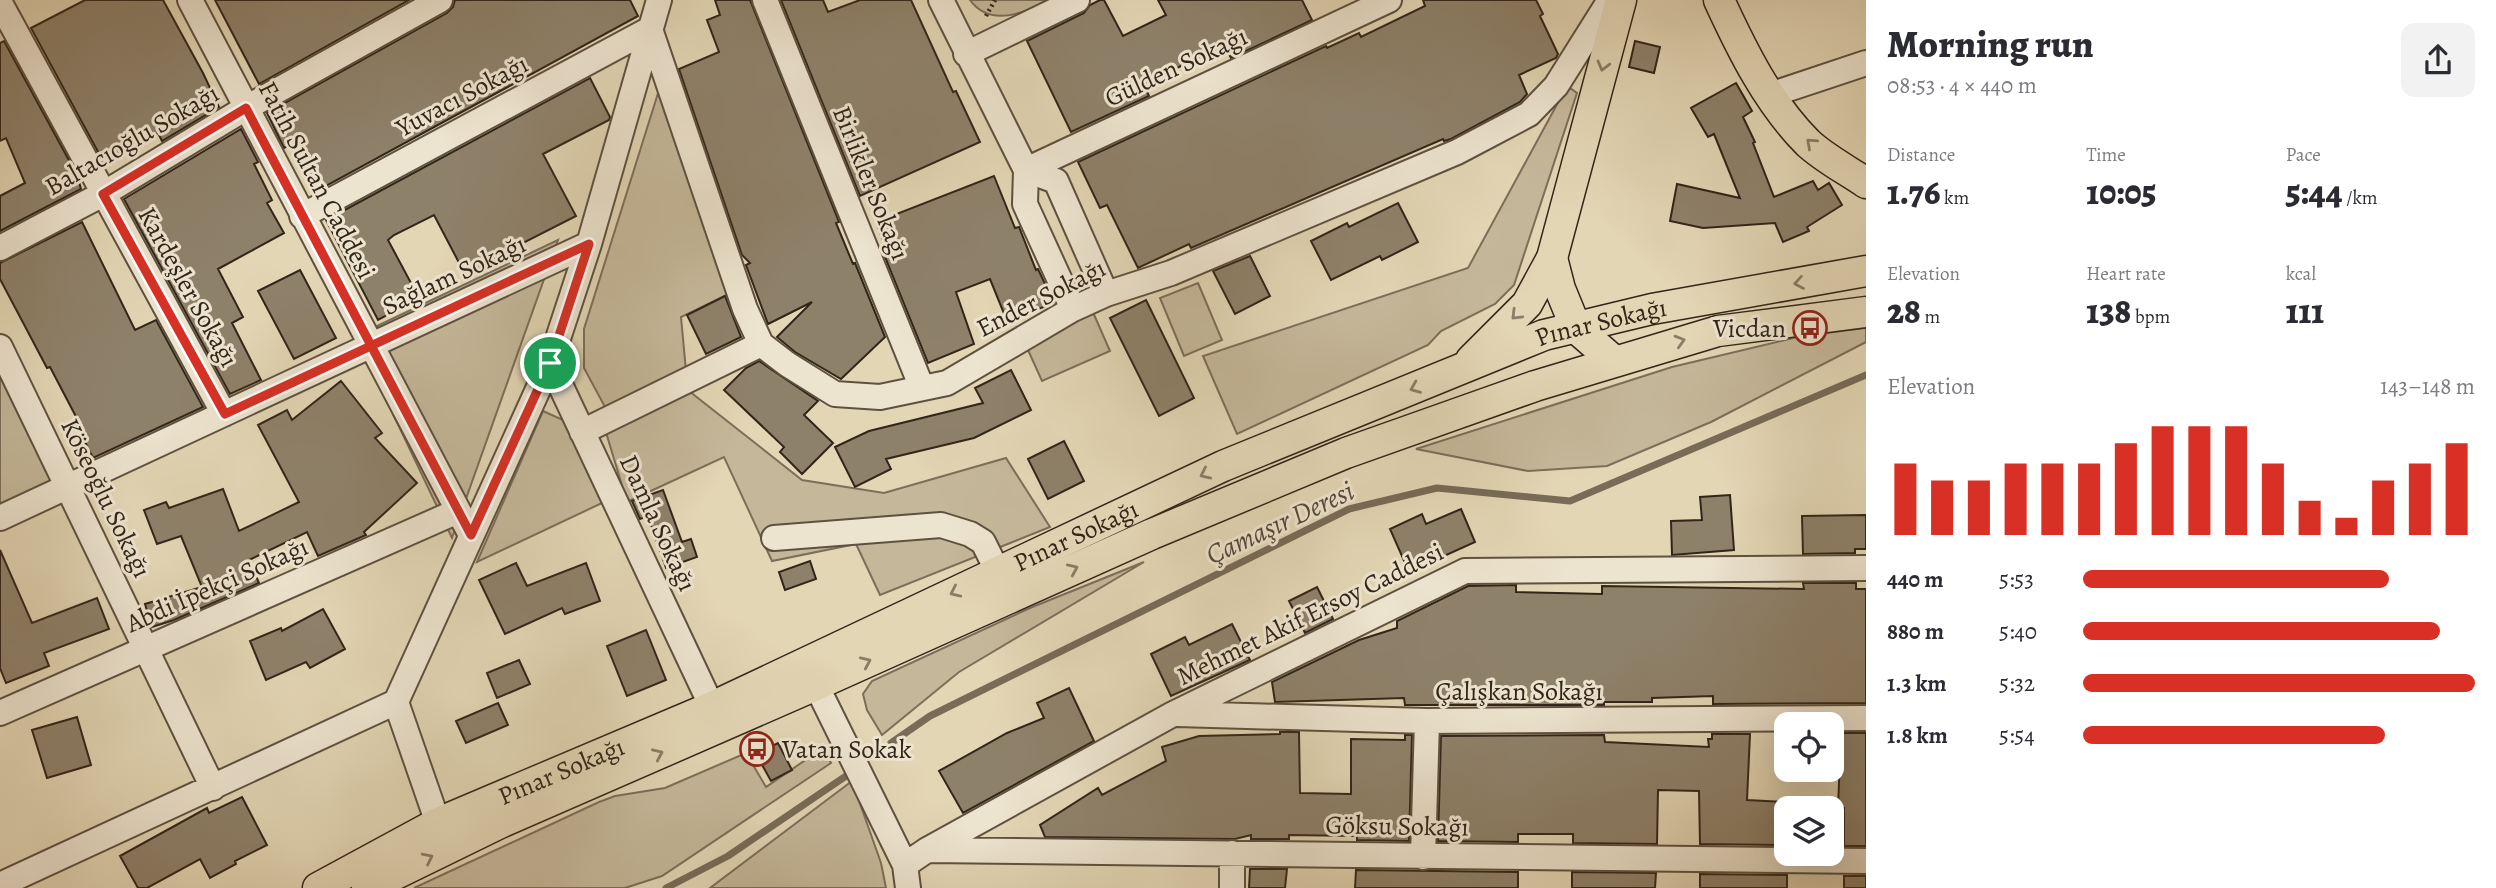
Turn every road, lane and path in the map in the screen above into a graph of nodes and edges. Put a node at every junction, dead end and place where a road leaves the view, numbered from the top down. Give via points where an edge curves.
1 (190, 0) edge
2 (440, 0) edge
3 (659, 0) edge
4 (765, 0) edge
5 (941, 0) edge
6 (1077, 0) edge
7 (1389, 0) edge
8 (1610, 0) edge
9 (1621, 0) edge
10 (1719, 0) edge
11 (0, 3) edge
12 (1359, 6) edge
13 (650, 29) junction
14 (966, 54) junction
15 (1866, 63) edge
16 (1770, 95) junction
17 (246, 108) junction
18 (1026, 170) junction
19 (1866, 183) edge
20 (103, 194) junction
21 (302, 216) junction
22 (589, 244) junction
23 (0, 248) edge
24 (1552, 258) junction
25 (1866, 271) edge
26 (1866, 278) edge
27 (1106, 294) junction
28 (1073, 309) junction
29 (1866, 312) edge
30 (1791, 321) junction
31 (1576, 328) junction
32 (761, 344) junction
33 (371, 346) junction
34 (0, 347) edge
35 (1614, 361) junction
36 (550, 363) junction
37 (1461, 369) junction
38 (922, 388) junction
39 (225, 414) junction
40 (582, 432) junction
41 (67, 487) junction
42 (458, 511) junction
43 (0, 518) edge
44 (471, 535) junction
45 (774, 538) dead end
46 (1866, 568) edge
47 (998, 572) junction
48 (146, 649) junction
49 (816, 685) junction
50 (396, 702) junction
51 (712, 707) junction
52 (0, 713) edge
53 (1173, 714) junction
54 (1866, 718) edge
55 (1427, 721) junction
56 (213, 788) junction
57 (438, 823) junction
58 (927, 849) junction
59 (1232, 853) junction
60 (1423, 857) junction
61 (1866, 862) edge
62 (907, 876) edge
63 (0, 885) edge
64 (318, 888) edge
65 (367, 888) edge
66 (1232, 888) edge

1 - 17 street, Fatih Sultan Caddesi
2 - 17 street, Baltacıoğlu Sokağı
3 - 13 street
4 - 38 street, Birlikler Sokağı
5 - 14 street
6 - 14 street
7 - 12 street, Gülden Sokağı
8 - 27 street, Ender Sokağı via 1556,86 1530,114 1457,152 1171,273
9 -> 24 main road
10 - 16 main road
11 - 20 street, Kardeşler Sokağı
12 - 18 street, Gülden Sokağı
13 - 21 street, Yuvacı Sokağı
13 - 22 street
13 - 32 street, Ender Sokağı
14 - 18 street
15 - 16 street
19 -> 16 main road via 1809,144
17 - 20 street, Baltacıoğlu Sokağı
17 - 21 street, Fatih Sultan Caddesi
18 - 27 street via 1056,181
18 - 28 street via 1025,204
20 - 23 street, Baltacıoğlu Sokağı
20 - 39 street, Kardeşler Sokağı
21 - 33 street, Fatih Sultan Caddesi
22 - 33 street, Sağlam Sokağı
22 - 36 street
24 - 31 main road
24 -> 37 main road via 1527,304
25 -> 31 main road, Pınar Sokağı via 1652,309
26 - 30 main road via 1837,302
27 - 28 street, Ender Sokağı
28 - 38 street, Ender Sokağı via 947,383
29 - 30 main road
35 -> 30 main road, Pınar Sokağı via 1718,331
31 - 35 main road
31 - 37 main road, Pınar Sokağı via 1544,335
32 - 38 street, Ender Sokağı via 835,394 880,397
32 - 40 street
33 - 39 street, Sağlam Sokağı
33 - 42 street, Fatih Sultan Caddesi
34 - 41 street, Köseoğlu Sokağı
49 -> 35 main road, Pınar Sokağı via 1152,534 1346,453
36 - 40 street, Damla Sokağı
36 - 44 street
37 -> 47 main road, Pınar Sokağı via 1223,466
39 - 41 street, Sağlam Sokağı
40 - 51 street, Damla Sokağı
41 - 43 street, Sağlam Sokağı
41 - 48 street, Köseoğlu Sokağı
42 - 44 street, Fatih Sultan Caddesi
42 - 48 street, Abdi İpekçi Sokağı
44 - 50 street
45 - 47 street via 941,525 984,542
46 - 53 street, Mehmet Akif Ersoy Caddesi via 1465,571
47 -> 51 main road, Pınar Sokağı
48 - 52 street, Abdi İpekçi Sokağı
48 - 56 street, Köseoğlu Sokağı
49 - 62 street
65 -> 49 main road, Pınar Sokağı via 500,823
50 - 56 street
50 - 57 street
51 - 57 main road, Pınar Sokağı
53 - 55 street, Çalışkan Sokağı
53 - 58 street, Mehmet Akif Ersoy Caddesi
54 - 55 street, Çalışkan Sokağı
55 - 60 street
56 - 63 street
57 - 64 main road, Pınar Sokağı
58 - 59 street, Göksu Sokağı
58 - 62 street, Mehmet Akif Ersoy Caddesi
59 - 60 street, Göksu Sokağı
59 - 66 street
60 - 61 street, Göksu Sokağı

